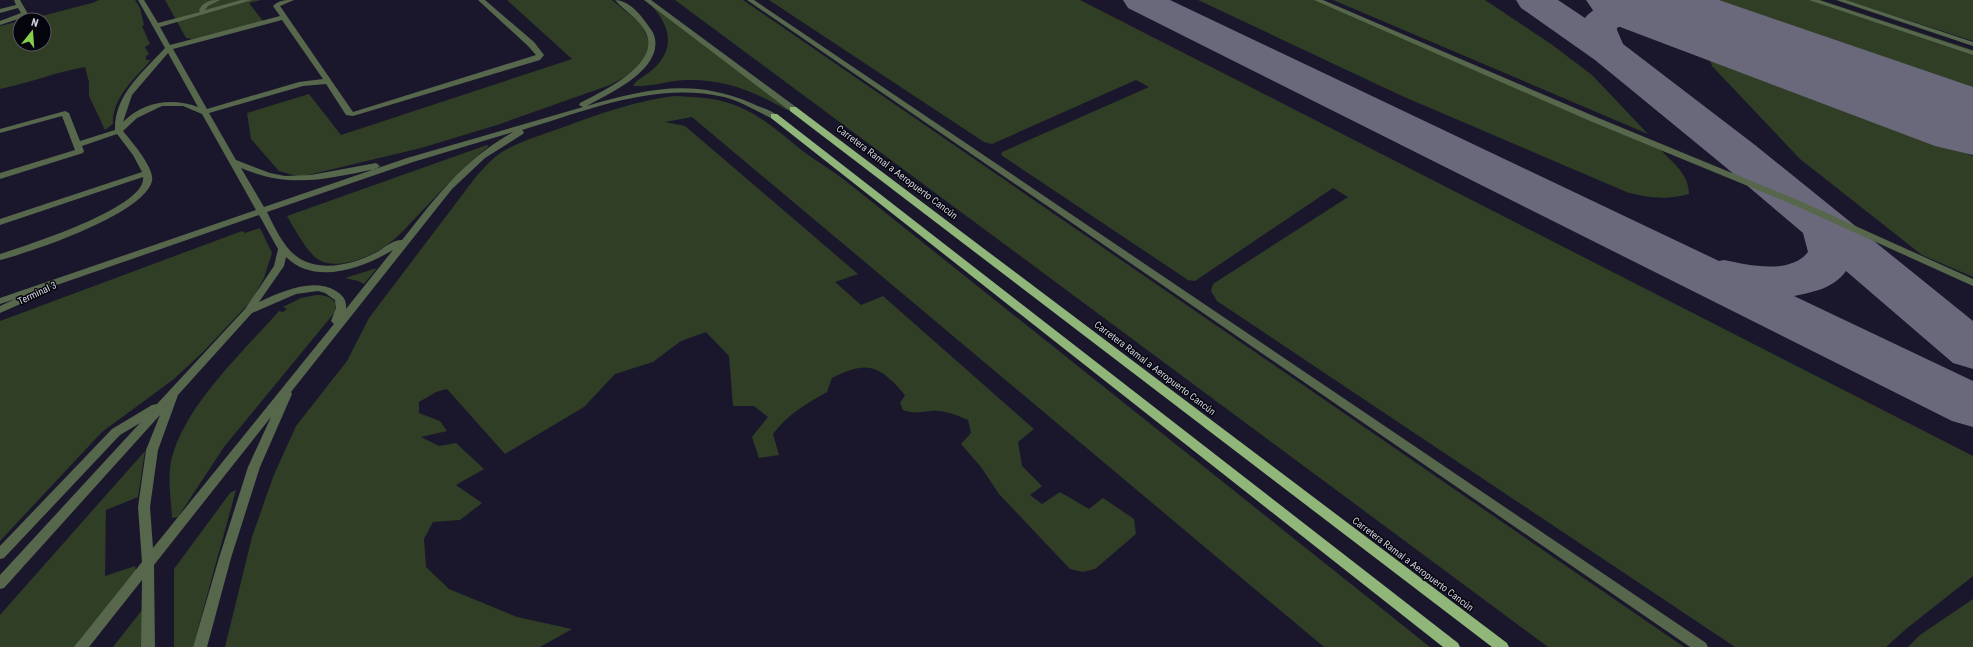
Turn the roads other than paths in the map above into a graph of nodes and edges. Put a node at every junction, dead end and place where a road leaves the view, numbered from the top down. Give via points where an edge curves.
1 (141, 0) edge
2 (217, 0) edge
3 (249, 0) edge
4 (290, 0) edge
5 (481, 0) edge
6 (618, 0) edge
7 (648, 0) edge
8 (750, 0) edge
9 (1317, 0) edge
10 (1812, 0) edge
11 (1839, 0) edge
12 (18, 3) edge
13 (0, 11) edge
14 (204, 13) junction
15 (284, 17) junction
16 (0, 22) edge
17 (156, 26) junction
18 (1973, 44) edge
19 (168, 48) junction
20 (1973, 53) edge
21 (328, 82) junction
22 (793, 109) joint
23 (205, 112) junction
24 (571, 112) junction
25 (774, 116) joint
26 (540, 122) junction
27 (119, 131) junction
28 (0, 132) edge
29 (77, 145) junction
30 (232, 160) junction
31 (410, 160) junction
32 (146, 172) junction
33 (0, 176) edge
34 (262, 210) junction
35 (0, 222) edge
36 (408, 237) junction
37 (283, 249) junction
38 (0, 257) edge
39 (74, 275) junction
40 (1973, 283) edge
41 (0, 301) edge
42 (0, 310) edge
43 (248, 311) junction
44 (321, 349) junction
45 (294, 379) junction
46 (175, 390) junction
47 (161, 405) junction
48 (0, 554) edge
49 (148, 566) junction
50 (0, 584) edge
51 (81, 647) edge
52 (148, 647) edge
53 (200, 647) edge
54 (1453, 647) edge
55 (1502, 647) edge
56 (1700, 647) edge

1 - 17 street
2 - 14 street via 205,5 202,10
3 - 14 street
4 - 15 street via 276,6
5 - 21 street via 540,55 353,114 349,113
6 - 24 street via 641,20 651,36 653,42 648,60 627,79
7 - 22 street
8 - 56 street
9 - 40 street via 1593,119 1797,203
10 - 20 street
11 - 18 street
12 - 13 street
12 - 16 street via 25,14
14 - 17 street
15 - 19 street
15 - 21 street
17 - 19 street
19 - 23 street
19 - 27 street via 128,94
21 - 23 street via 302,84
22 - 55 main road, Carretera Ramal a Aeropuerto Cancún
23 - 27 street via 184,104 161,104 134,116
23 - 30 street
24 - 25 street via 633,95 674,90 728,96
24 - 26 street
25 - 54 main road
26 - 31 street
26 - 36 street via 503,141 468,166
27 - 29 street
27 - 32 street
28 - 29 street via 65,113
29 - 33 street via 80,151
30 - 31 street via 273,176 299,179
30 - 34 street
31 - 34 street
32 - 35 street
32 - 38 street via 148,184 136,199 79,230
34 - 37 street
34 - 39 street
36 - 37 street via 383,254 345,267 311,267 298,263
36 - 44 street
37 - 43 street via 279,266
39 - 41 street
39 - 42 street, Terminal 3
43 - 44 street via 286,293 300,290 327,291 336,295 341,301 342,311
43 - 46 street
44 - 45 street
45 - 49 street
45 - 53 street via 254,468
46 - 47 street
46 - 49 street via 152,450 144,507
47 - 48 street via 116,432
47 - 50 street
49 - 51 street
49 - 52 street

